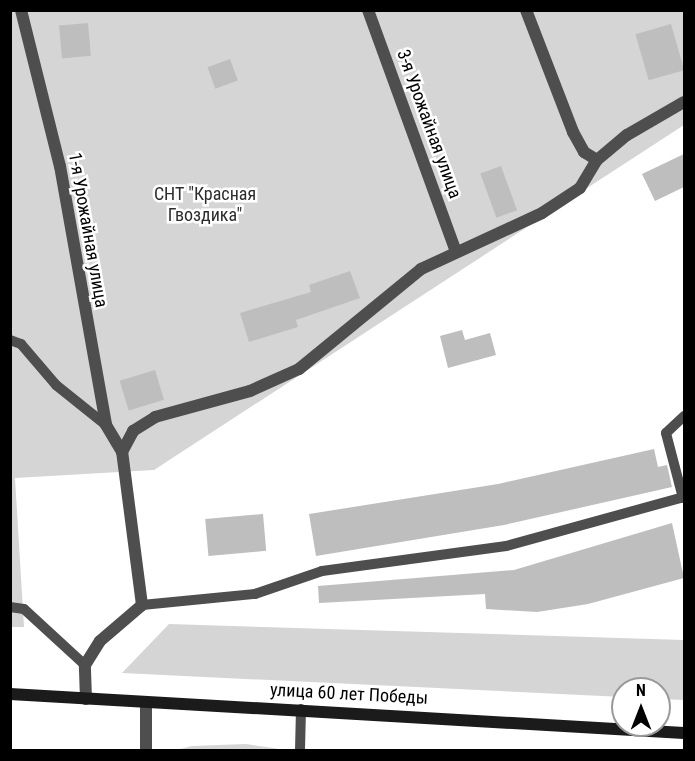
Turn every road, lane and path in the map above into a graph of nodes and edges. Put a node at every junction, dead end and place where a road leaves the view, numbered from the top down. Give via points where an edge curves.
1 (21, 10) edge
2 (369, 10) edge
3 (525, 10) edge
4 (684, 102) edge
5 (597, 160) junction
6 (455, 249) junction
7 (10, 340) edge
8 (684, 416) edge
9 (106, 425) junction
10 (122, 452) junction
11 (684, 498) edge
12 (142, 605) junction
13 (10, 607) edge
14 (85, 665) junction
15 (10, 694) edge
16 (86, 699) junction
17 (146, 702) junction
18 (301, 709) junction
19 (684, 733) edge
20 (146, 750) edge
21 (300, 750) edge

1 - 9 street, 1-я Урожайная улица via 60,166
2 - 6 street, 3-я Урожайная улица
3 - 5 street via 573,132 584,152
4 - 5 street
5 - 6 street via 580,188 542,213
6 - 10 street via 421,269 299,369 250,392 155,417 133,431
7 - 9 lane via 21,344 56,385
8 - 11 lane via 666,433
9 - 10 street, 1-я Урожайная улица
10 - 12 street
11 - 12 lane via 506,546 322,571 255,594
12 - 14 street via 100,641
13 - 14 lane via 24,609
14 - 16 street
15 - 16 street, улица 60 лет Победы
16 - 17 street, улица 60 лет Победы
17 - 18 street, улица 60 лет Победы
17 - 20 street
18 - 19 street, улица 60 лет Победы
18 - 21 lane

